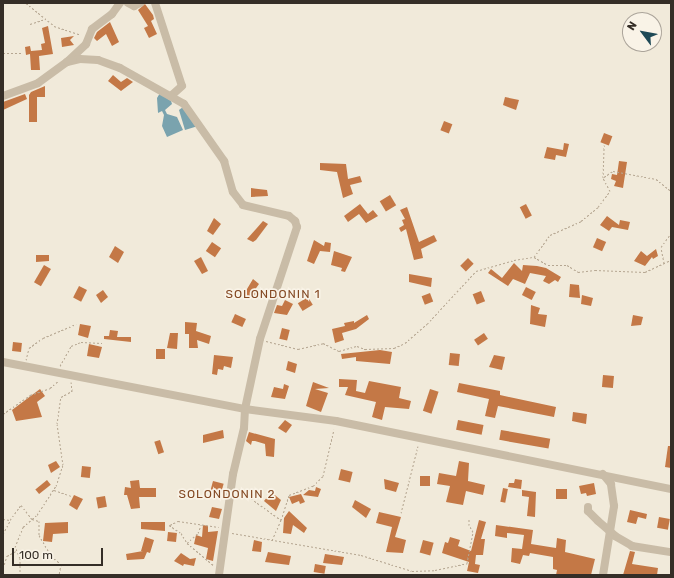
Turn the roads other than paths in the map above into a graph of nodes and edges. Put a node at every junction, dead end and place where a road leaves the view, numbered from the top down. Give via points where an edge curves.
1 (120, 3) edge
2 (128, 3) edge
3 (140, 3) edge
4 (156, 3) edge
5 (67, 62) junction
6 (3, 96) edge
7 (171, 96) junction
8 (3, 362) edge
9 (245, 409) junction
10 (603, 474) junction
11 (671, 489) edge
12 (588, 507) dead end
13 (610, 530) junction
14 (671, 552) edge
15 (219, 572) edge
16 (603, 575) edge

1 - 5 street via 112,14 92,30 88,40
2 - 3 street via 134,6
4 - 7 street via 182,86
5 - 6 street via 38,83
5 - 7 street via 80,59 98,60 120,68
7 - 9 street via 184,104 199,122 224,161 233,192 243,205 289,216 297,227 260,339
8 - 9 street
9 - 10 street via 336,421
9 - 15 street via 244,428 231,484
10 - 11 street
10 - 13 street via 611,484 614,494
12 - 13 street via 588,511
13 - 14 street via 632,546
13 - 16 street

